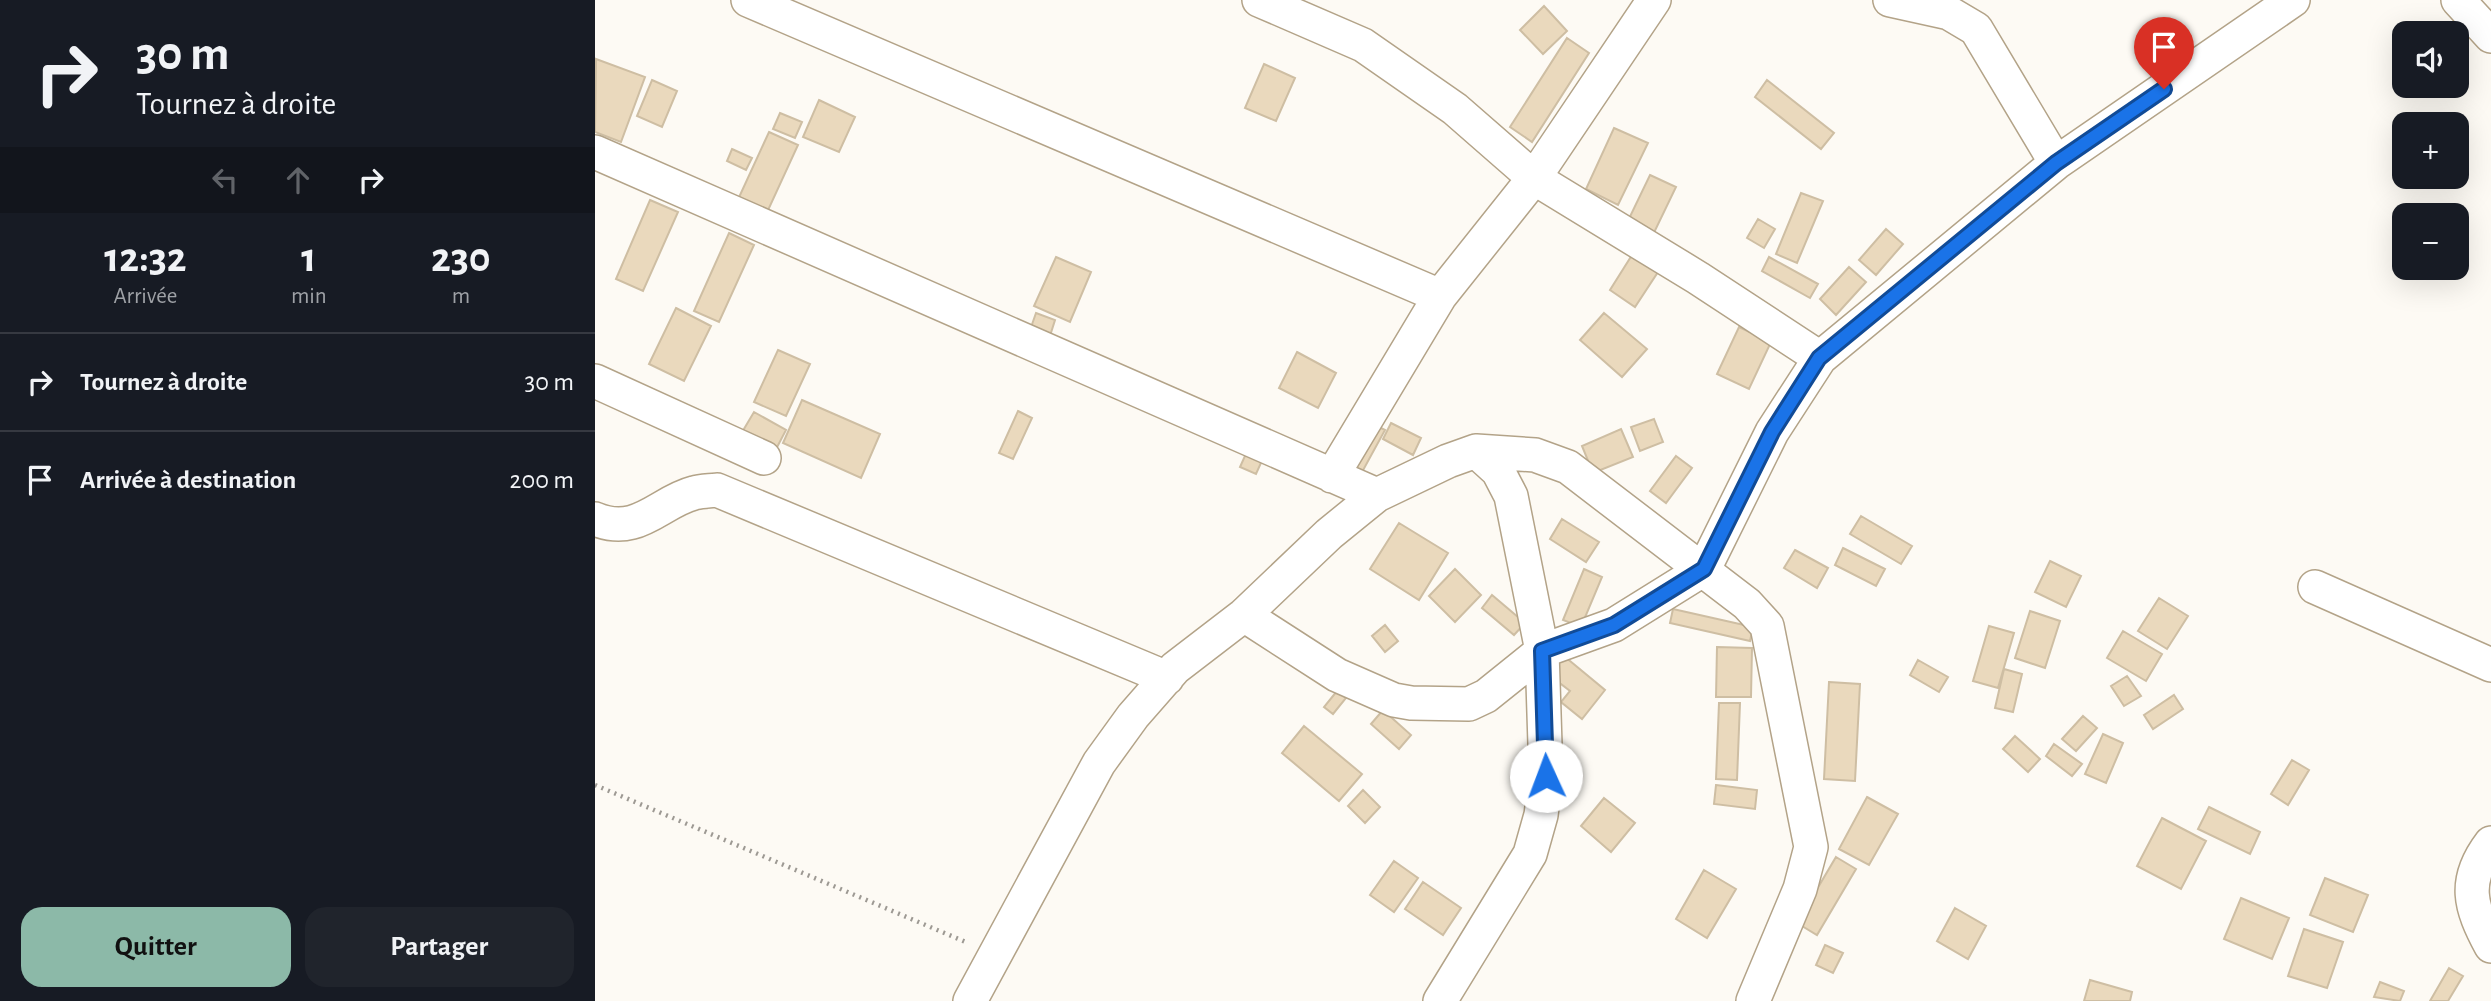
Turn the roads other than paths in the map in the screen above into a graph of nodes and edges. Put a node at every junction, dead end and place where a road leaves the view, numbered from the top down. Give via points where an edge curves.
1 (748, 0) edge
2 (1259, 0) edge
3 (1654, 0) edge
4 (1890, 0) edge
5 (2293, 0) edge
6 (2458, 0) edge
7 (2491, 36) edge
8 (595, 152) edge
9 (2056, 163) junction
10 (1534, 178) junction
11 (1440, 296) junction
12 (1819, 358) junction
13 (595, 381) edge
14 (1476, 451) junction
15 (764, 458) dead end
16 (1332, 476) junction
17 (1377, 495) junction
18 (595, 519) edge
19 (1704, 569) junction
20 (2315, 587) dead end
21 (1244, 615) junction
22 (1542, 651) junction
23 (2491, 665) edge
24 (1167, 677) junction
25 (2491, 843) edge
26 (2491, 946) edge
27 (970, 1001) edge
28 (1440, 1001) edge
29 (1753, 1001) edge

1 - 11 street
2 - 10 street via 1363,45 1455,109
3 - 10 street
4 - 9 street via 1949,13 1976,29
5 - 9 street
6 - 7 street
8 - 16 street
9 - 12 street
10 - 11 street
10 - 12 street
11 - 16 street
12 - 19 street via 1772,432
13 - 15 street
14 - 17 street
14 - 19 street via 1535,455 1569,467
14 - 22 street via 1498,471 1511,496
16 - 17 street
17 - 21 street
18 - 24 street via 608,524 648,518 692,493 717,490
19 - 22 street via 1614,625
19 - 29 street via 1766,626 1811,847 1800,889
20 - 23 street
21 - 22 street via 1337,675 1411,704 1469,704 1486,696
21 - 24 street
22 - 28 street via 1546,776 1530,853
24 - 27 street via 1099,763
25 - 26 street via 2476,862 2472,892 2474,915

